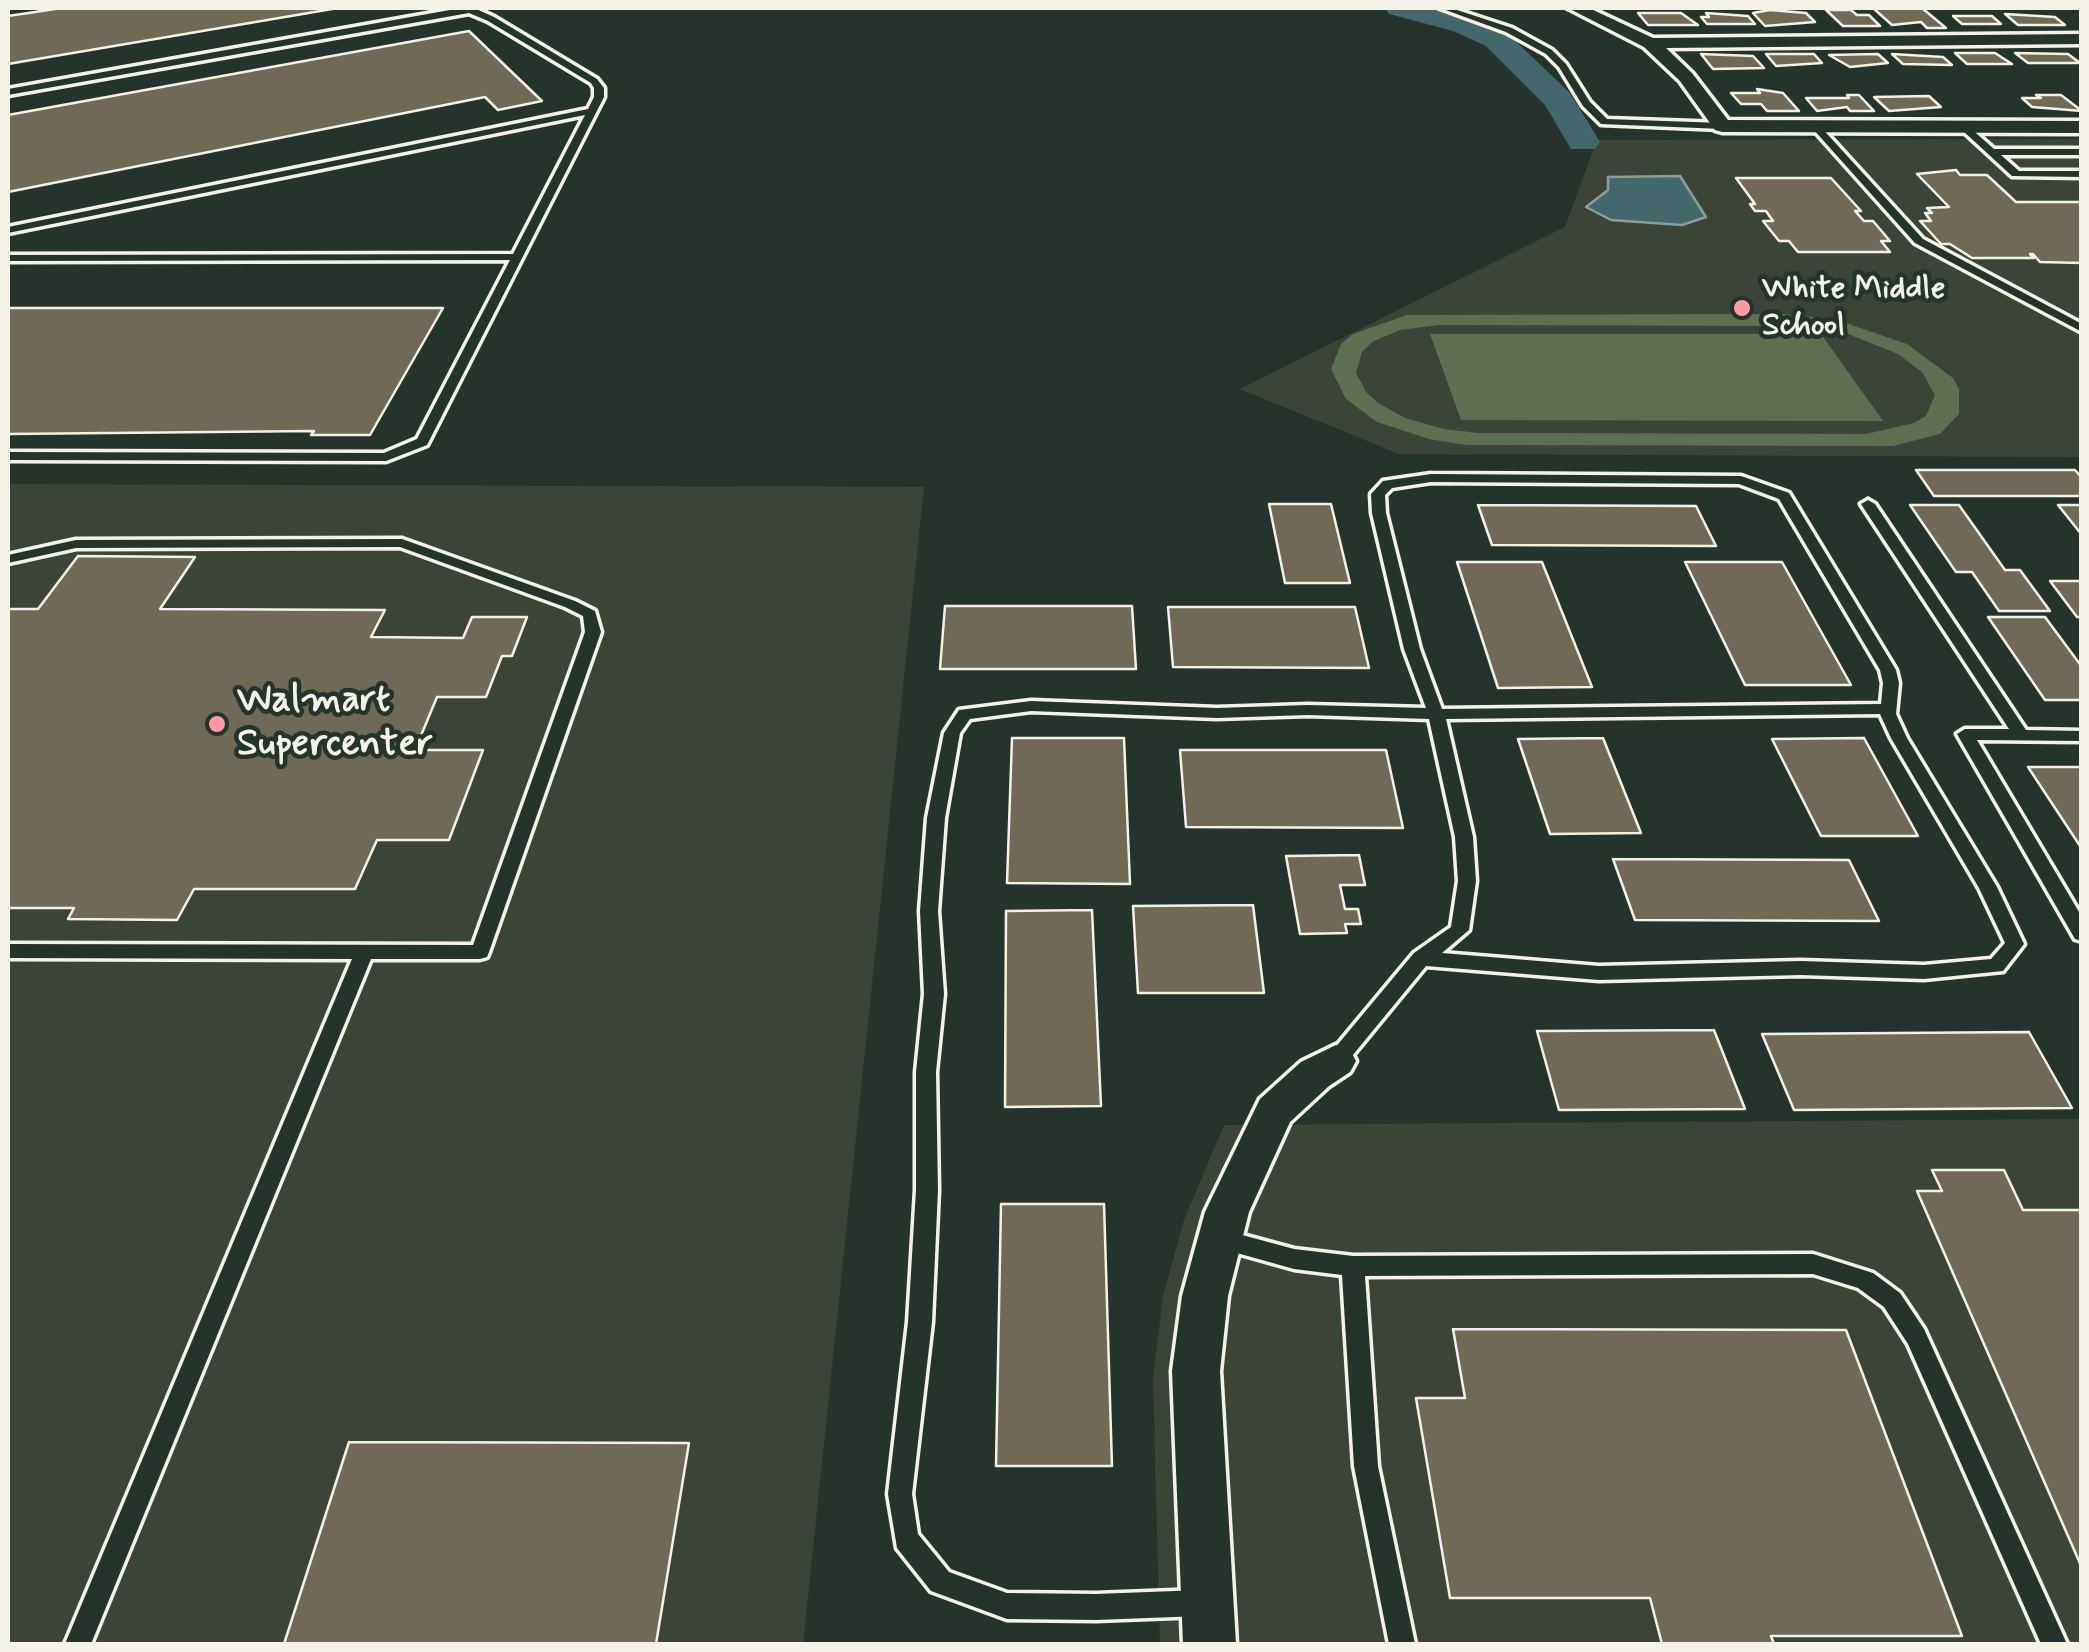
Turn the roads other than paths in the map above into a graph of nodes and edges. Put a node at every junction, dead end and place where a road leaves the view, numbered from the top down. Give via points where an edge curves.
1 (1444, 8) edge
2 (1576, 8) edge
3 (468, 9) edge
4 (2082, 39) edge
5 (1650, 43) junction
6 (8, 92) edge
7 (592, 110) junction
8 (1722, 126) junction
9 (1816, 127) junction
10 (2082, 127) edge
11 (1965, 128) junction
12 (1992, 152) junction
13 (2082, 152) edge
14 (2082, 174) edge
15 (8, 230) edge
16 (8, 258) edge
17 (516, 258) junction
18 (2082, 329) edge
19 (8, 456) edge
20 (1868, 504) dead end
21 (8, 559) edge
22 (1888, 709) junction
23 (1436, 714) junction
24 (2021, 734) junction
25 (2082, 736) edge
26 (2082, 934) edge
27 (8, 950) edge
28 (364, 952) junction
29 (1422, 958) junction
30 (1336, 1061) joint
31 (1220, 1239) junction
32 (1353, 1266) junction
33 (1208, 1623) edge
34 (78, 1644) edge
35 (1402, 1644) edge
36 (2054, 1644) edge

1 - 8 lane via 1549,52 1604,122
2 - 5 street
3 - 6 lane
3 - 7 lane via 594,81 599,97
4 - 5 street
5 - 8 street
7 - 15 lane
7 - 17 lane
8 - 9 street
9 - 11 street
9 - 18 lane via 1919,241
10 - 11 street
11 - 12 lane
12 - 13 lane
12 - 14 lane via 2016,174
16 - 17 lane
17 - 19 lane via 422,442 410,450 386,457
20 - 24 lane
21 - 28 lane via 76,544 402,543 590,614 593,632 480,952
22 - 23 lane
22 - 23 lane via 1888,670 1784,496 1741,480 1431,478 1388,484 1378,494 1412,650
22 - 29 lane via 2015,944 1996,966 1598,972
23 - 29 lane via 1461,820 1467,881 1460,930
23 - 33 lane via 1004,707 965,714 952,733 929,911 934,994 926,1072 927,1190 900,1494 906,1538 940,1582 1006,1606 1096,1607
24 - 25 lane
24 - 26 lane via 1964,734
27 - 28 lane
28 - 34 lane
29 - 30 lane
30 - 31 street via 1275,1111
31 - 32 lane via 1294,1260
31 - 33 street via 1196,1371
32 - 35 lane via 1366,1466
32 - 36 lane via 1813,1264 1865,1280 1892,1300 1916,1337

